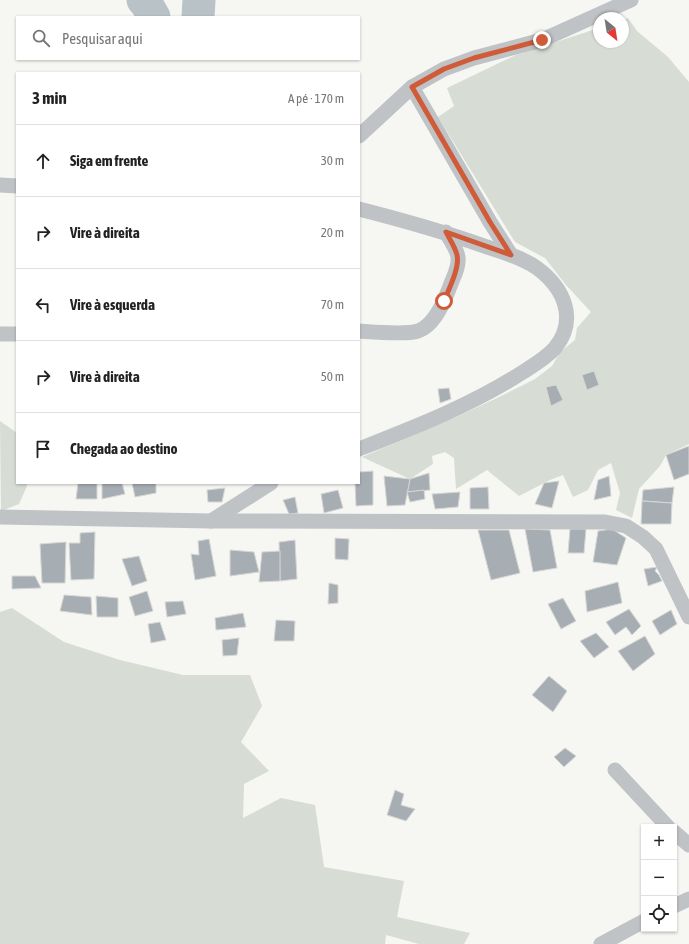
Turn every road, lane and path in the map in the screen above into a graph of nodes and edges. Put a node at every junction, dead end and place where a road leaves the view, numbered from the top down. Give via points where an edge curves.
1 (630, 0) edge
2 (412, 87) junction
3 (360, 135) edge
4 (0, 185) edge
5 (16, 186) edge
6 (360, 209) edge
7 (446, 232) junction
8 (511, 255) junction
9 (360, 331) edge
10 (0, 334) edge
11 (16, 334) edge
12 (360, 449) edge
13 (269, 484) edge
14 (0, 517) edge
15 (211, 522) junction
16 (689, 617) edge
17 (615, 770) dead end
18 (665, 824) edge
19 (677, 835) edge
20 (689, 845) edge
21 (689, 899) edge
22 (677, 905) edge
23 (641, 923) edge
24 (601, 944) edge

1 - 2 street via 542,40 474,58 444,69
2 - 3 street
2 - 8 street
4 - 5 street
6 - 7 street
7 - 8 street
7 - 9 street via 458,257 458,265 436,316 417,331
8 - 12 street via 536,268 555,284 566,306 567,320 555,348 545,358 503,385 432,420
10 - 11 street
13 - 15 street
14 - 15 street
15 - 16 street via 605,522 626,526 656,549
17 - 18 street
19 - 20 street
21 - 22 street
23 - 24 street

